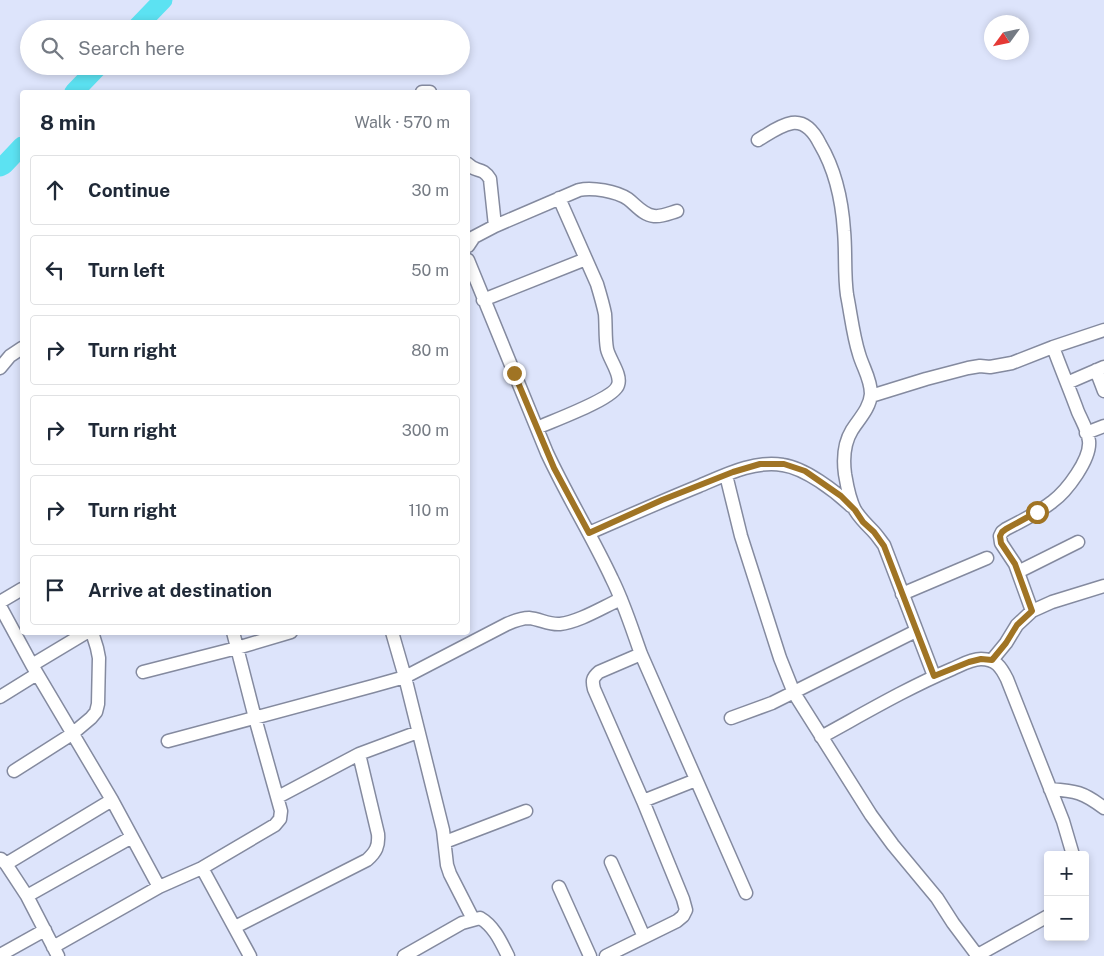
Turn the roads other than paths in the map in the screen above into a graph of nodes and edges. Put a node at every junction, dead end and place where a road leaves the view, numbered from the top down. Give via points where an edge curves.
1 (758, 140) dead end
2 (470, 166) edge
3 (559, 198) junction
4 (677, 211) dead end
5 (495, 226) junction
6 (470, 243) edge
7 (586, 259) junction
8 (470, 265) edge
9 (483, 300) junction
10 (1104, 330) edge
11 (1053, 347) junction
12 (20, 349) edge
13 (0, 368) edge
14 (1100, 369) edge
15 (1067, 383) junction
16 (1104, 391) edge
17 (871, 396) junction
18 (1104, 426) edge
19 (537, 428) junction
20 (1086, 433) junction
21 (726, 475) junction
22 (855, 510) junction
23 (589, 533) junction
24 (1078, 542) dead end
25 (987, 558) dead end
26 (1018, 572) junction
27 (1104, 586) edge
28 (20, 590) edge
29 (902, 594) junction
30 (621, 599) junction
31 (0, 602) edge
32 (0, 606) edge
33 (1032, 611) junction
34 (916, 631) junction
35 (84, 635) edge
36 (93, 635) edge
37 (234, 635) edge
38 (281, 635) edge
39 (393, 635) edge
40 (237, 648) junction
41 (641, 654) junction
42 (992, 660) junction
43 (34, 670) junction
44 (143, 672) dead end
45 (405, 676) junction
46 (934, 676) junction
47 (794, 692) junction
48 (0, 697) edge
49 (255, 718) junction
50 (731, 718) dead end
51 (418, 732) junction
52 (72, 734) junction
53 (822, 736) junction
54 (168, 741) dead end
55 (358, 754) junction
56 (14, 771) dead end
57 (696, 780) junction
58 (1050, 789) junction
59 (278, 796) junction
60 (112, 800) junction
61 (644, 801) junction
62 (1104, 808) edge
63 (526, 811) dead end
64 (132, 836) junction
65 (445, 842) junction
66 (1072, 851) edge
67 (3, 861) edge
68 (611, 862) dead end
69 (202, 868) junction
70 (159, 887) junction
71 (559, 887) dead end
72 (746, 893) dead end
73 (27, 896) junction
74 (1044, 918) edge
75 (473, 919) junction
76 (235, 927) junction
77 (45, 930) junction
78 (644, 937) junction
79 (56, 952) edge
80 (0, 956) edge
81 (250, 956) edge
82 (404, 956) edge
83 (508, 956) edge
84 (590, 956) edge
85 (606, 956) edge
86 (977, 956) edge

1 - 17 street via 792,123 801,124 816,136 829,159 839,190 846,287 853,330 870,381
2 - 5 street via 486,173 490,179
3 - 4 street via 588,188 618,194 649,215
3 - 5 street
3 - 7 street
5 - 6 street via 474,237
7 - 9 street
7 - 19 street via 602,299 607,350 618,376 618,385 602,400
8 - 9 street
9 - 19 street
10 - 11 street
11 - 15 street
11 - 17 street via 1012,363 968,368
12 - 13 street
14 - 15 street
14 - 16 street
15 - 20 street
17 - 22 street via 844,452 848,492
18 - 20 street
19 - 23 street via 561,484
20 - 26 street via 1088,454 1064,490 1054,501 1000,536
21 - 22 street via 760,464 784,464 805,471
21 - 23 street
21 - 47 street via 740,536
22 - 29 street via 884,546
23 - 30 street
24 - 26 street
25 - 29 street
26 - 33 street
27 - 33 street
28 - 31 street
29 - 34 street
30 - 41 street
30 - 45 street via 566,623 520,619
32 - 43 street
33 - 42 street via 1017,625
34 - 46 street
34 - 47 street
35 - 43 street
36 - 52 street via 99,658 98,704 91,718
37 - 40 street
38 - 40 street
39 - 45 street
40 - 44 street
40 - 49 street
41 - 57 street
41 - 61 street via 599,672 592,681
42 - 46 street via 969,662
42 - 58 street via 1000,666 1007,679
43 - 48 street
43 - 52 street
45 - 49 street
45 - 51 street
46 - 53 street
47 - 50 street
47 - 53 street
49 - 54 street
49 - 59 street
51 - 55 street
51 - 65 street
52 - 56 street
52 - 60 street
53 - 86 street via 893,846 937,898
55 - 59 street
55 - 76 street via 378,834 373,854
57 - 61 street
57 - 72 street
58 - 62 street via 1081,793
58 - 66 street
59 - 69 street via 281,811 275,825
60 - 64 street
60 - 67 street
61 - 78 street via 686,910 677,921
63 - 65 street
64 - 70 street
64 - 73 street
65 - 75 street via 450,874
67 - 73 street
68 - 78 street
69 - 70 street
69 - 76 street
70 - 79 street
71 - 84 street
73 - 77 street
74 - 86 street
75 - 82 street
75 - 83 street via 487,922
76 - 81 street
77 - 79 street
77 - 80 street
78 - 85 street

